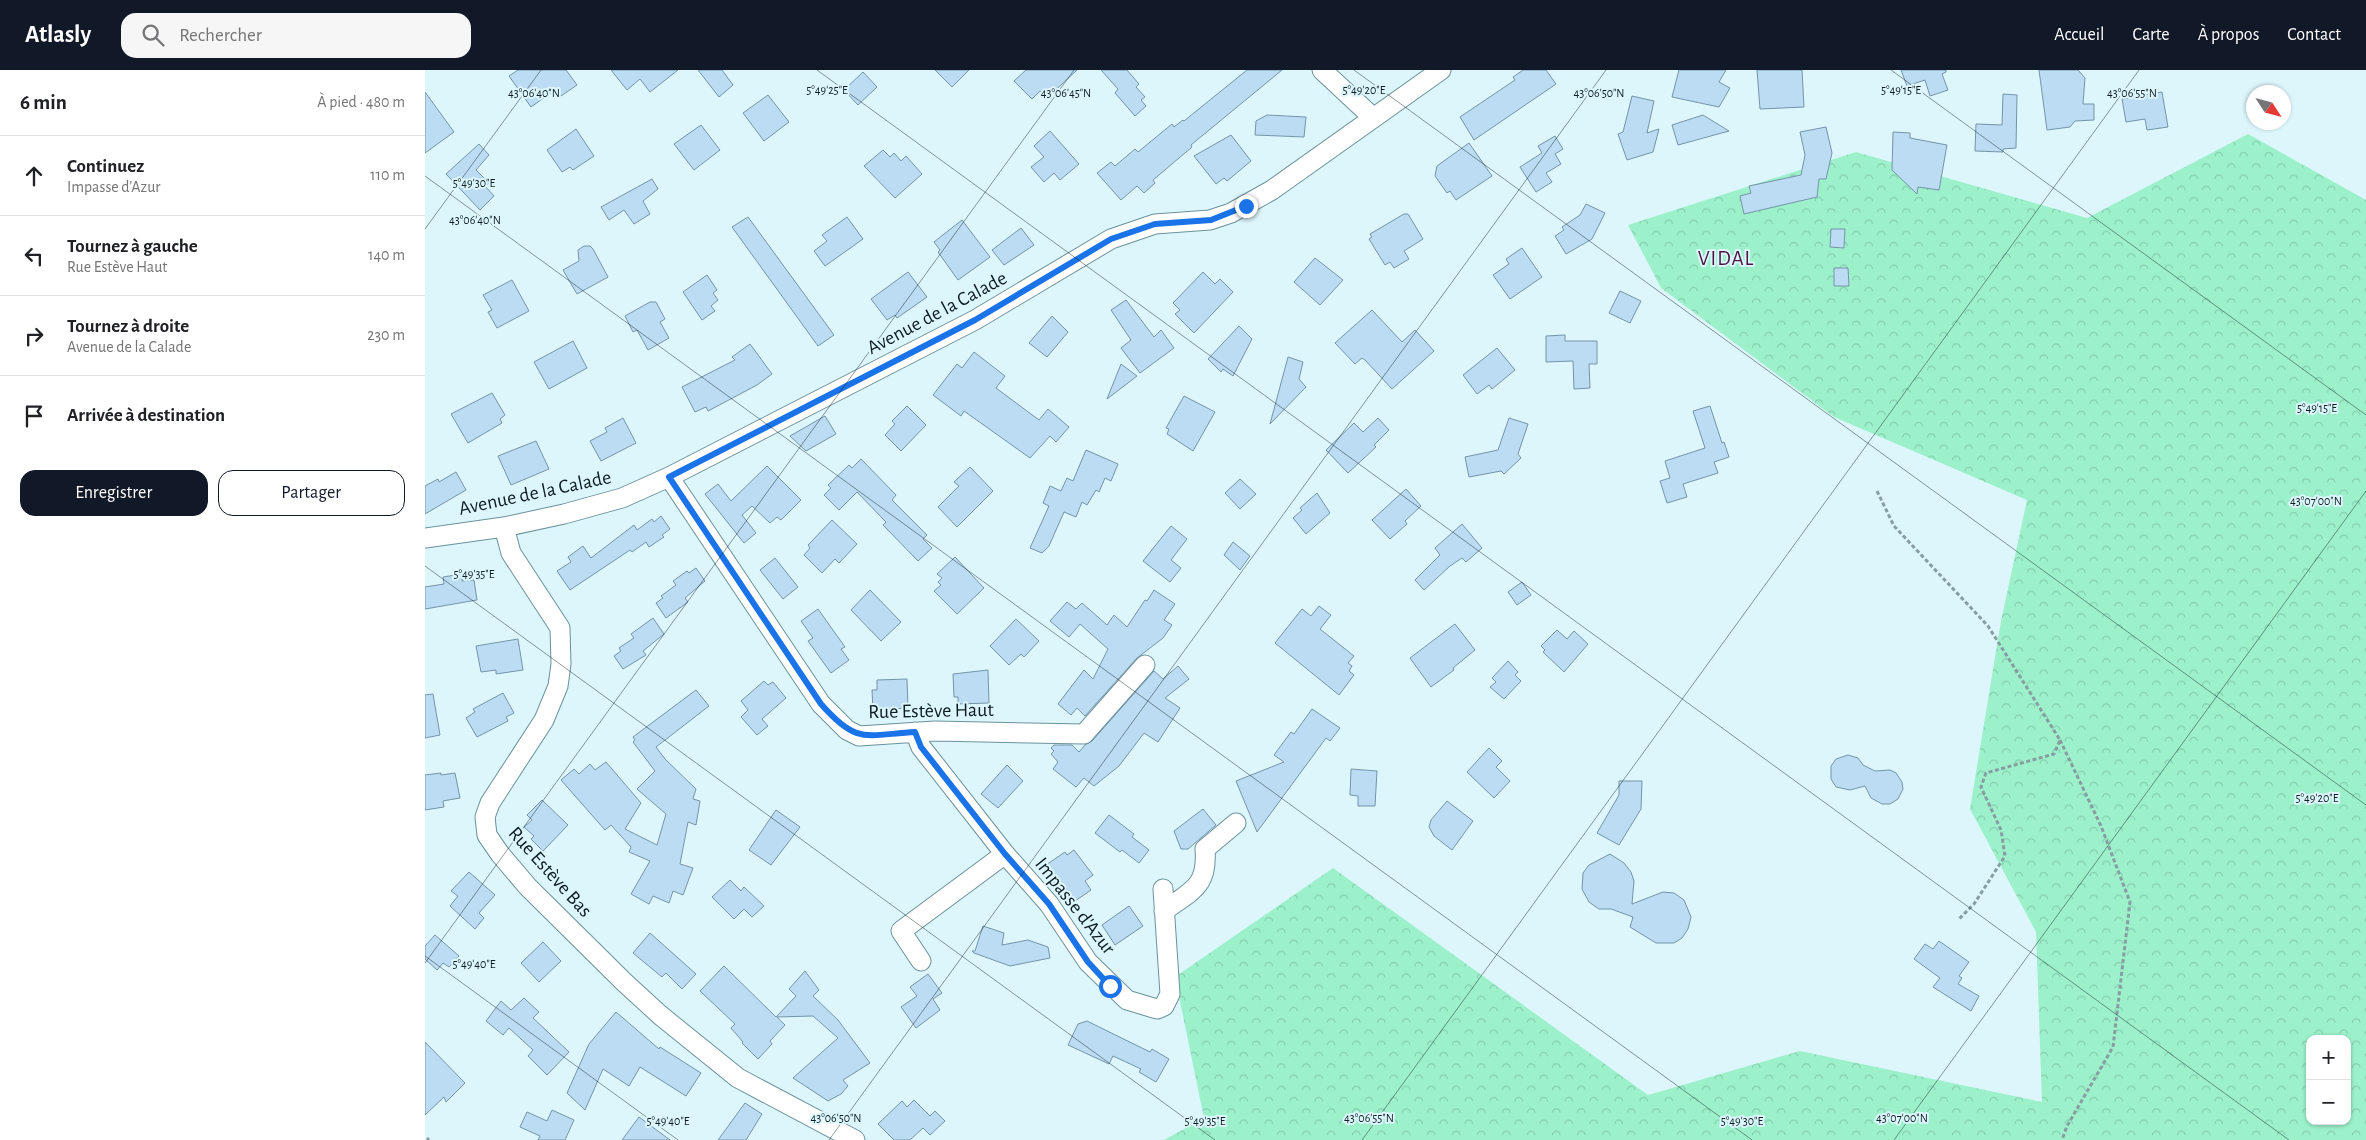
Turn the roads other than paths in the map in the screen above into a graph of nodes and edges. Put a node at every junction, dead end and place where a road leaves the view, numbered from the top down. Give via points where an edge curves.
1 (1322, 70) edge
2 (1441, 70) edge
3 (1372, 119) junction
4 (669, 477) junction
5 (504, 527) junction
6 (425, 537) edge
7 (1145, 664) dead end
8 (915, 732) junction
9 (1236, 823) dead end
10 (1005, 854) junction
11 (1163, 889) dead end
12 (1164, 911) junction
13 (921, 961) dead end
14 (855, 1140) edge

1 - 3 street
2 - 3 street, Avenue de la Calade
3 - 4 street, Avenue de la Calade via 1246,206 1211,220 1155,224 1111,239 975,320
4 - 5 street, Avenue de la Calade via 622,498
4 - 8 street, Rue Estève Haut via 835,721 859,736
5 - 6 street, Avenue de la Calade
5 - 14 street, Rue Estève Bas via 511,553 560,628 561,664 558,686 544,720 490,803 485,817 487,834 529,887 660,1015 738,1078
7 - 8 street, Rue Estève Haut via 1084,734
8 - 10 street, Impasse d'Azur via 921,747
9 - 12 street via 1205,849 1207,868 1199,884
10 - 12 street, Impasse d'Azur via 1049,904 1088,962 1110,986 1127,1000 1157,1009 1164,1006 1170,994
10 - 13 street, Impasse d'Azur via 901,931
11 - 12 street, Impasse d'Azur

